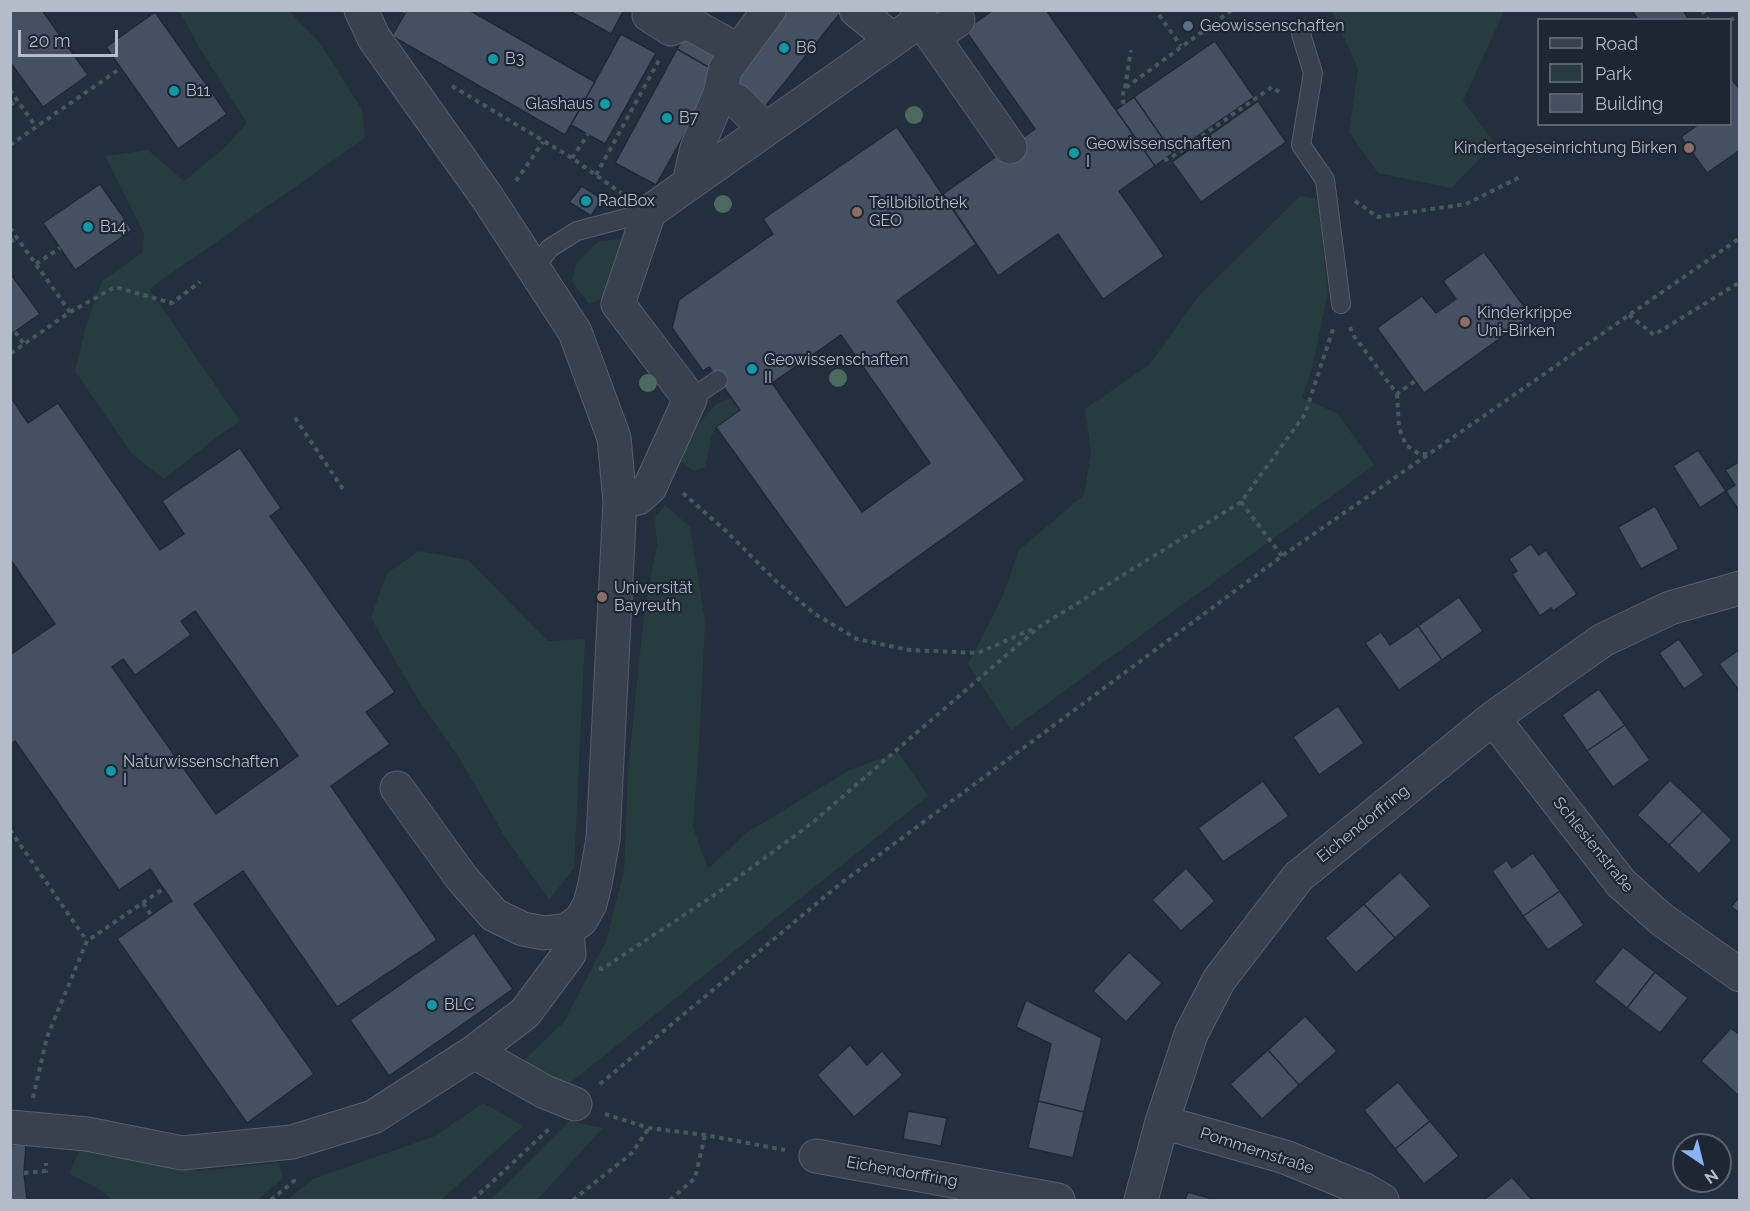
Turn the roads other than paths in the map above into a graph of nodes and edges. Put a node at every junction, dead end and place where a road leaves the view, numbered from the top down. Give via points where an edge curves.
1 (361, 10) edge
2 (769, 10) edge
3 (856, 10) edge
4 (932, 22) edge
5 (654, 23) edge
6 (1300, 34) dead end
7 (892, 39) junction
8 (739, 51) junction
9 (720, 94) junction
10 (765, 129) junction
11 (1010, 147) dead end
12 (689, 183) junction
13 (649, 212) junction
14 (534, 268) junction
15 (1341, 304) road end
16 (718, 380) dead end
17 (690, 399) junction
18 (620, 501) junction
19 (1740, 588) edge
20 (1493, 718) junction
21 (397, 788) dead end
22 (568, 942) junction
23 (1740, 975) edge
24 (474, 1052) junction
25 (575, 1104) road end
26 (1162, 1122) junction
27 (21, 1128) edge
28 (816, 1156) road end
29 (1058, 1200) edge
30 (1141, 1200) edge
31 (1382, 1200) edge

1 - 14 street via 374,38
2 - 8 street
3 - 7 street
4 - 7 street
4 - 11 street
5 - 8 street via 687,22
6 - 15 lane via 1313,73 1301,146 1325,180
7 - 10 street
8 - 9 street via 725,70
9 - 10 street via 737,101
9 - 12 street via 697,148
10 - 12 street
12 - 13 street
13 - 14 lane via 577,231 550,248
13 - 17 street via 618,304
14 - 18 street via 575,332 614,438
16 - 17 lane
17 - 18 street via 650,487 639,498
18 - 22 street via 603,839 590,904
19 - 20 street, Eichendorffring via 1670,608 1603,640
20 - 23 street, Schlesienstraße via 1621,883 1661,919
20 - 26 street, Eichendorffring via 1298,877 1219,980 1191,1034
21 - 22 street via 494,915 523,929
22 - 24 street via 525,1013
24 - 25 street via 544,1092
24 - 27 street via 373,1117 292,1142 182,1153 87,1134
26 - 30 street, Eichendorffring
26 - 31 street, Pommernstraße via 1285,1157
28 - 29 street, Eichendorffring

